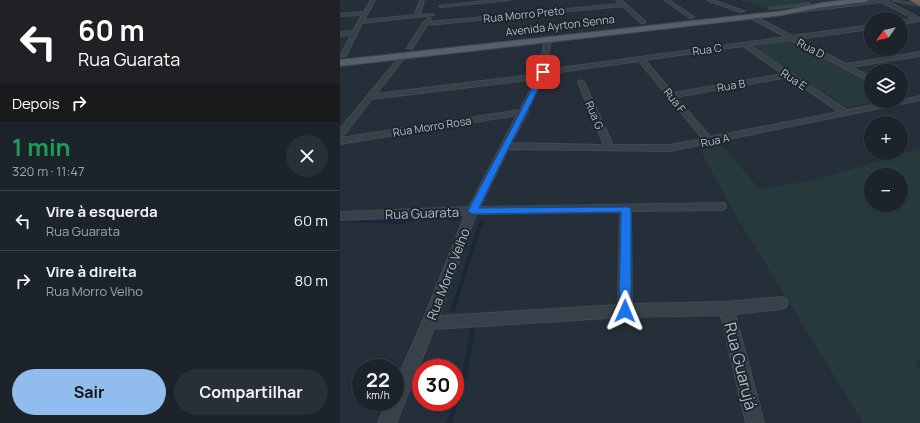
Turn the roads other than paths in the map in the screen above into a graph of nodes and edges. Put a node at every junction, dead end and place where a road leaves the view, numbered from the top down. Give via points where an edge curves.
1 (340, 0) edge
2 (347, 0) edge
3 (372, 0) edge
4 (422, 0) edge
5 (445, 0) edge
6 (508, 0) edge
7 (617, 0) edge
8 (666, 0) edge
9 (709, 0) edge
10 (844, 0) edge
11 (865, 0) edge
12 (885, 0) edge
13 (891, 0) edge
14 (894, 0) edge
15 (914, 0) edge
16 (920, 4) edge
17 (623, 5) junction
18 (822, 5) junction
19 (441, 6) junction
20 (505, 8) edge
21 (770, 8) junction
22 (437, 10) junction
23 (742, 11) junction
24 (783, 12) junction
25 (364, 13) junction
26 (418, 14) junction
27 (340, 15) edge
28 (432, 15) junction
29 (750, 16) junction
30 (920, 16) edge
31 (692, 17) junction
32 (920, 20) edge
33 (908, 21) edge
34 (360, 22) junction
35 (643, 22) junction
36 (425, 24) junction
37 (864, 28) edge
38 (354, 33) junction
39 (340, 34) edge
40 (791, 38) junction
41 (548, 39) junction
42 (743, 44) junction
43 (410, 48) junction
44 (920, 54) edge
45 (403, 56) junction
46 (341, 58) edge
47 (641, 59) junction
48 (845, 66) junction
49 (542, 74) junction
50 (789, 75) junction
51 (864, 76) edge
52 (581, 82) dead end
53 (672, 96) junction
54 (371, 97) junction
55 (920, 98) edge
56 (910, 100) joint
57 (524, 112) junction
58 (845, 112) junction
59 (340, 134) edge
60 (340, 141) edge
61 (709, 141) junction
62 (506, 146) junction
63 (610, 147) junction
64 (721, 206) dead end
65 (626, 209) junction
66 (472, 211) junction
67 (340, 216) edge
68 (781, 303) dead end
69 (727, 308) junction
70 (625, 311) junction
71 (429, 324) junction
72 (387, 423) edge
73 (755, 423) edge

1 - 2 street
3 - 25 street
4 - 26 street
5 - 19 street
6 - 20 street
7 - 17 street
8 - 31 street
9 - 23 street
10 - 21 street, Avenida Ayrton Senna
11 - 18 main road
12 - 24 street, Avenida Ayrton Senna
12 - 32 street
13 - 30 street
14 - 16 street
15 - 16 highway
17 - 20 street, Rua Morro Preto
17 - 35 street
18 - 21 main road, Avenida Ayrton Senna
18 - 24 main road, Avenida Ayrton Senna
19 - 20 street
19 - 22 street
20 - 36 street, Rua Morro Preto
21 - 23 main road, Avenida Ayrton Senna
22 - 26 street
22 - 28 street
23 - 31 main road, Avenida Ayrton Senna
24 - 29 main road, Avenida Ayrton Senna
25 - 27 street
25 - 34 street
26 - 28 street
26 - 34 street
28 - 36 street
29 - 40 street, Rua D
29 - 41 main road, Avenida Ayrton Senna
31 - 35 main road, Avenida Ayrton Senna
32 - 33 street
34 - 38 street
35 - 43 main road, Avenida Ayrton Senna
36 - 43 street
37 - 40 street, Rua C
38 - 39 street
38 - 46 street
40 - 42 street, Rua C
40 - 48 street, Rua D
41 - 45 main road, Avenida Ayrton Senna
41 - 49 street, Rua Morro Velho
42 - 47 street, Rua C
42 - 50 street, Rua E
43 - 46 main road, Avenida Ayrton Senna
44 - 48 street
45 - 46 main road, Avenida Ayrton Senna
45 - 54 street
47 - 49 street, Rua C
47 - 53 street, Rua F
48 - 51 street, Rua D
49 - 54 street, Rua C
49 - 57 street, Rua Morro Velho
50 - 53 street, Rua B
50 - 58 street, Rua E
52 - 63 street, Rua G
53 - 61 street, Rua F
54 - 59 street
55 - 56 street, Rua A
56 - 58 street, Rua A
57 - 60 street, Rua Morro Rosa
57 - 62 street, Rua Morro Velho
58 - 61 street, Rua A
61 - 63 street, Rua A via 669,148
62 - 63 street, Rua A
62 - 66 street, Rua Morro Velho
64 - 65 street, Rua Guarata
65 - 66 street, Rua Guarata
65 - 70 street
66 - 67 street, Rua Guarata
66 - 71 street, Rua Morro Velho
68 - 69 street
69 - 70 street
69 - 73 street, Rua Guarujá
70 - 71 street
71 - 72 street, Rua Morro Velho

